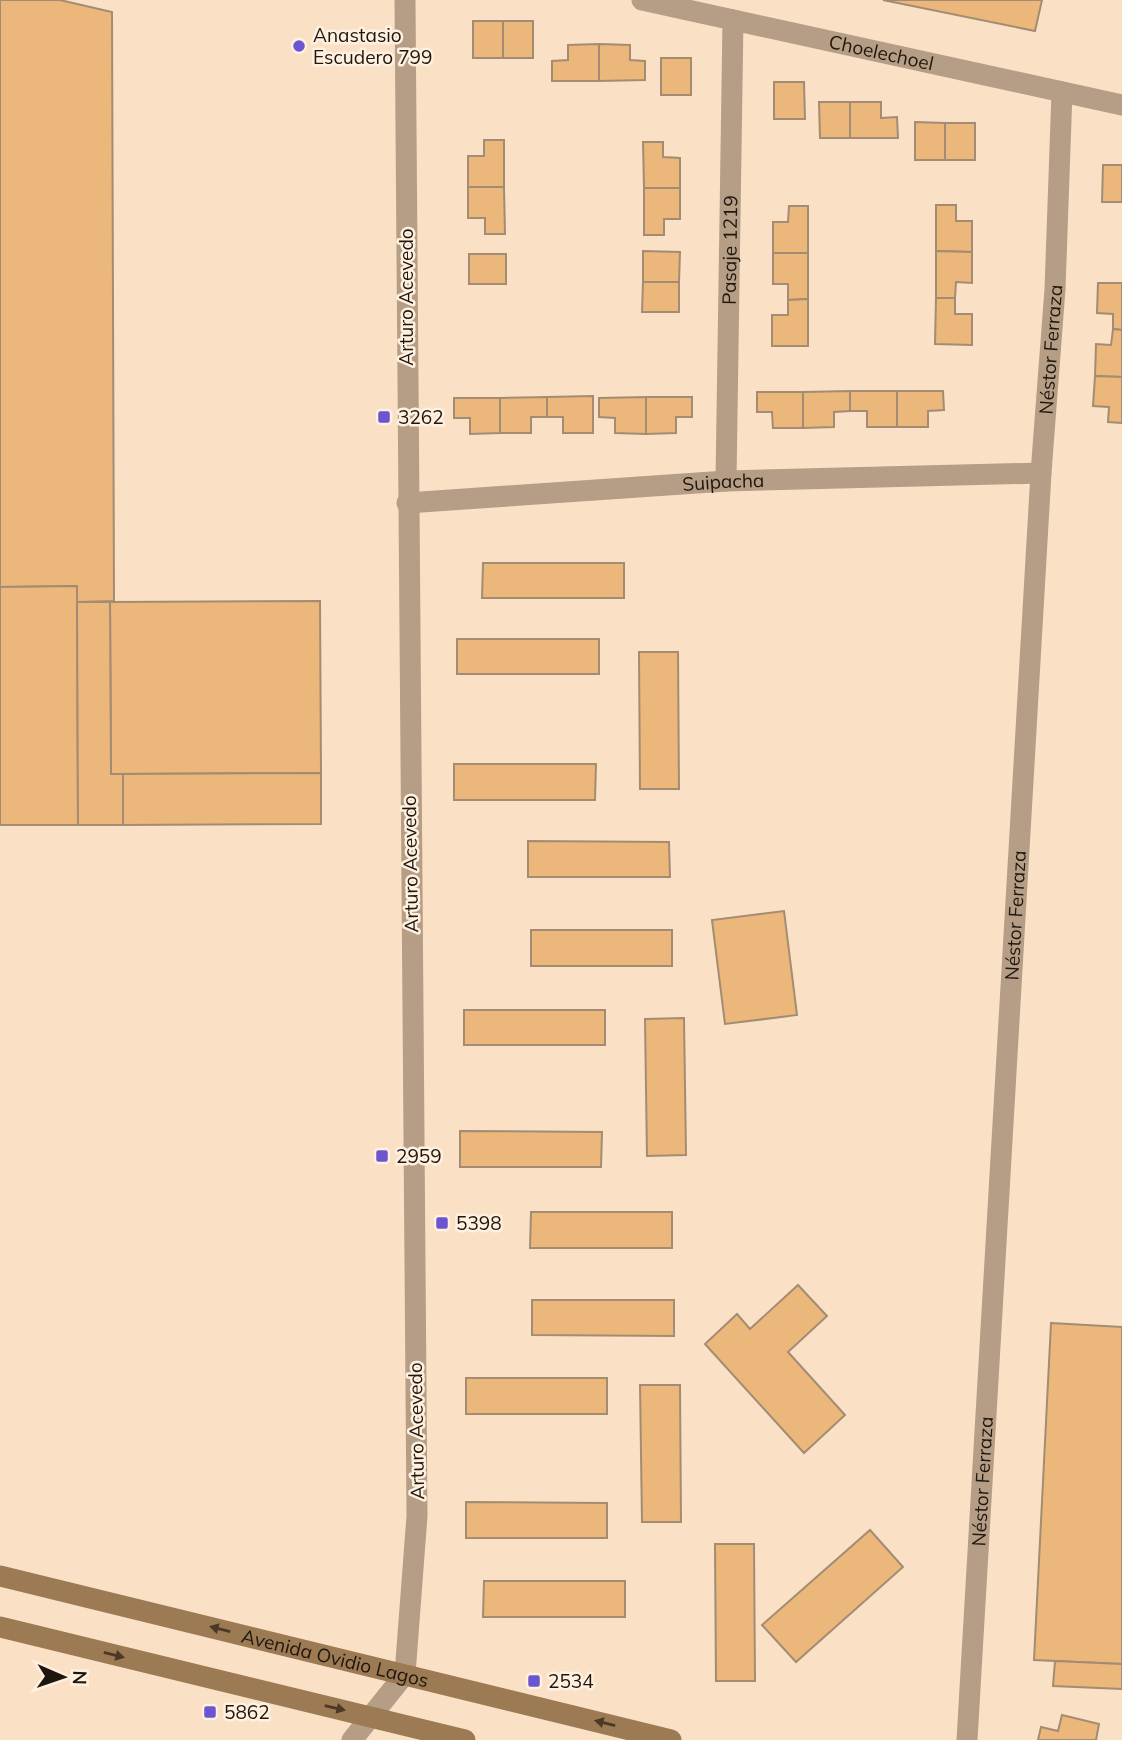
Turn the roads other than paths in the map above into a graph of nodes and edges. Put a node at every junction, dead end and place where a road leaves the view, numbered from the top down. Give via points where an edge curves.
1 (405, 0) edge
2 (642, 0) edge
3 (733, 20) junction
4 (1062, 92) junction
5 (1122, 105) edge
6 (1041, 474) junction
7 (726, 481) junction
8 (407, 503) junction
9 (0, 1576) edge
10 (0, 1627) edge
11 (405, 1674) junction
12 (369, 1715) junction
13 (352, 1740) edge
14 (465, 1740) edge
15 (671, 1740) edge
16 (967, 1740) edge

1 - 8 street, Arturo Acevedo
2 - 3 street, Choelechoel
3 - 4 street, Choelechoel
3 - 7 street, Pasaje 1219
4 - 5 street, Choelechoel
4 - 6 street, Néstor Ferraza via 1055,289
6 - 7 street, Suipacha
6 - 16 street, Néstor Ferraza
7 - 8 street, Suipacha
8 - 11 street, Arturo Acevedo via 417,1516
11 -> 9 main road, Avenida Ovidio Lagos
10 -> 12 main road
11 - 12 street
15 -> 11 main road, Avenida Ovidio Lagos
12 - 13 street
12 - 14 main road

